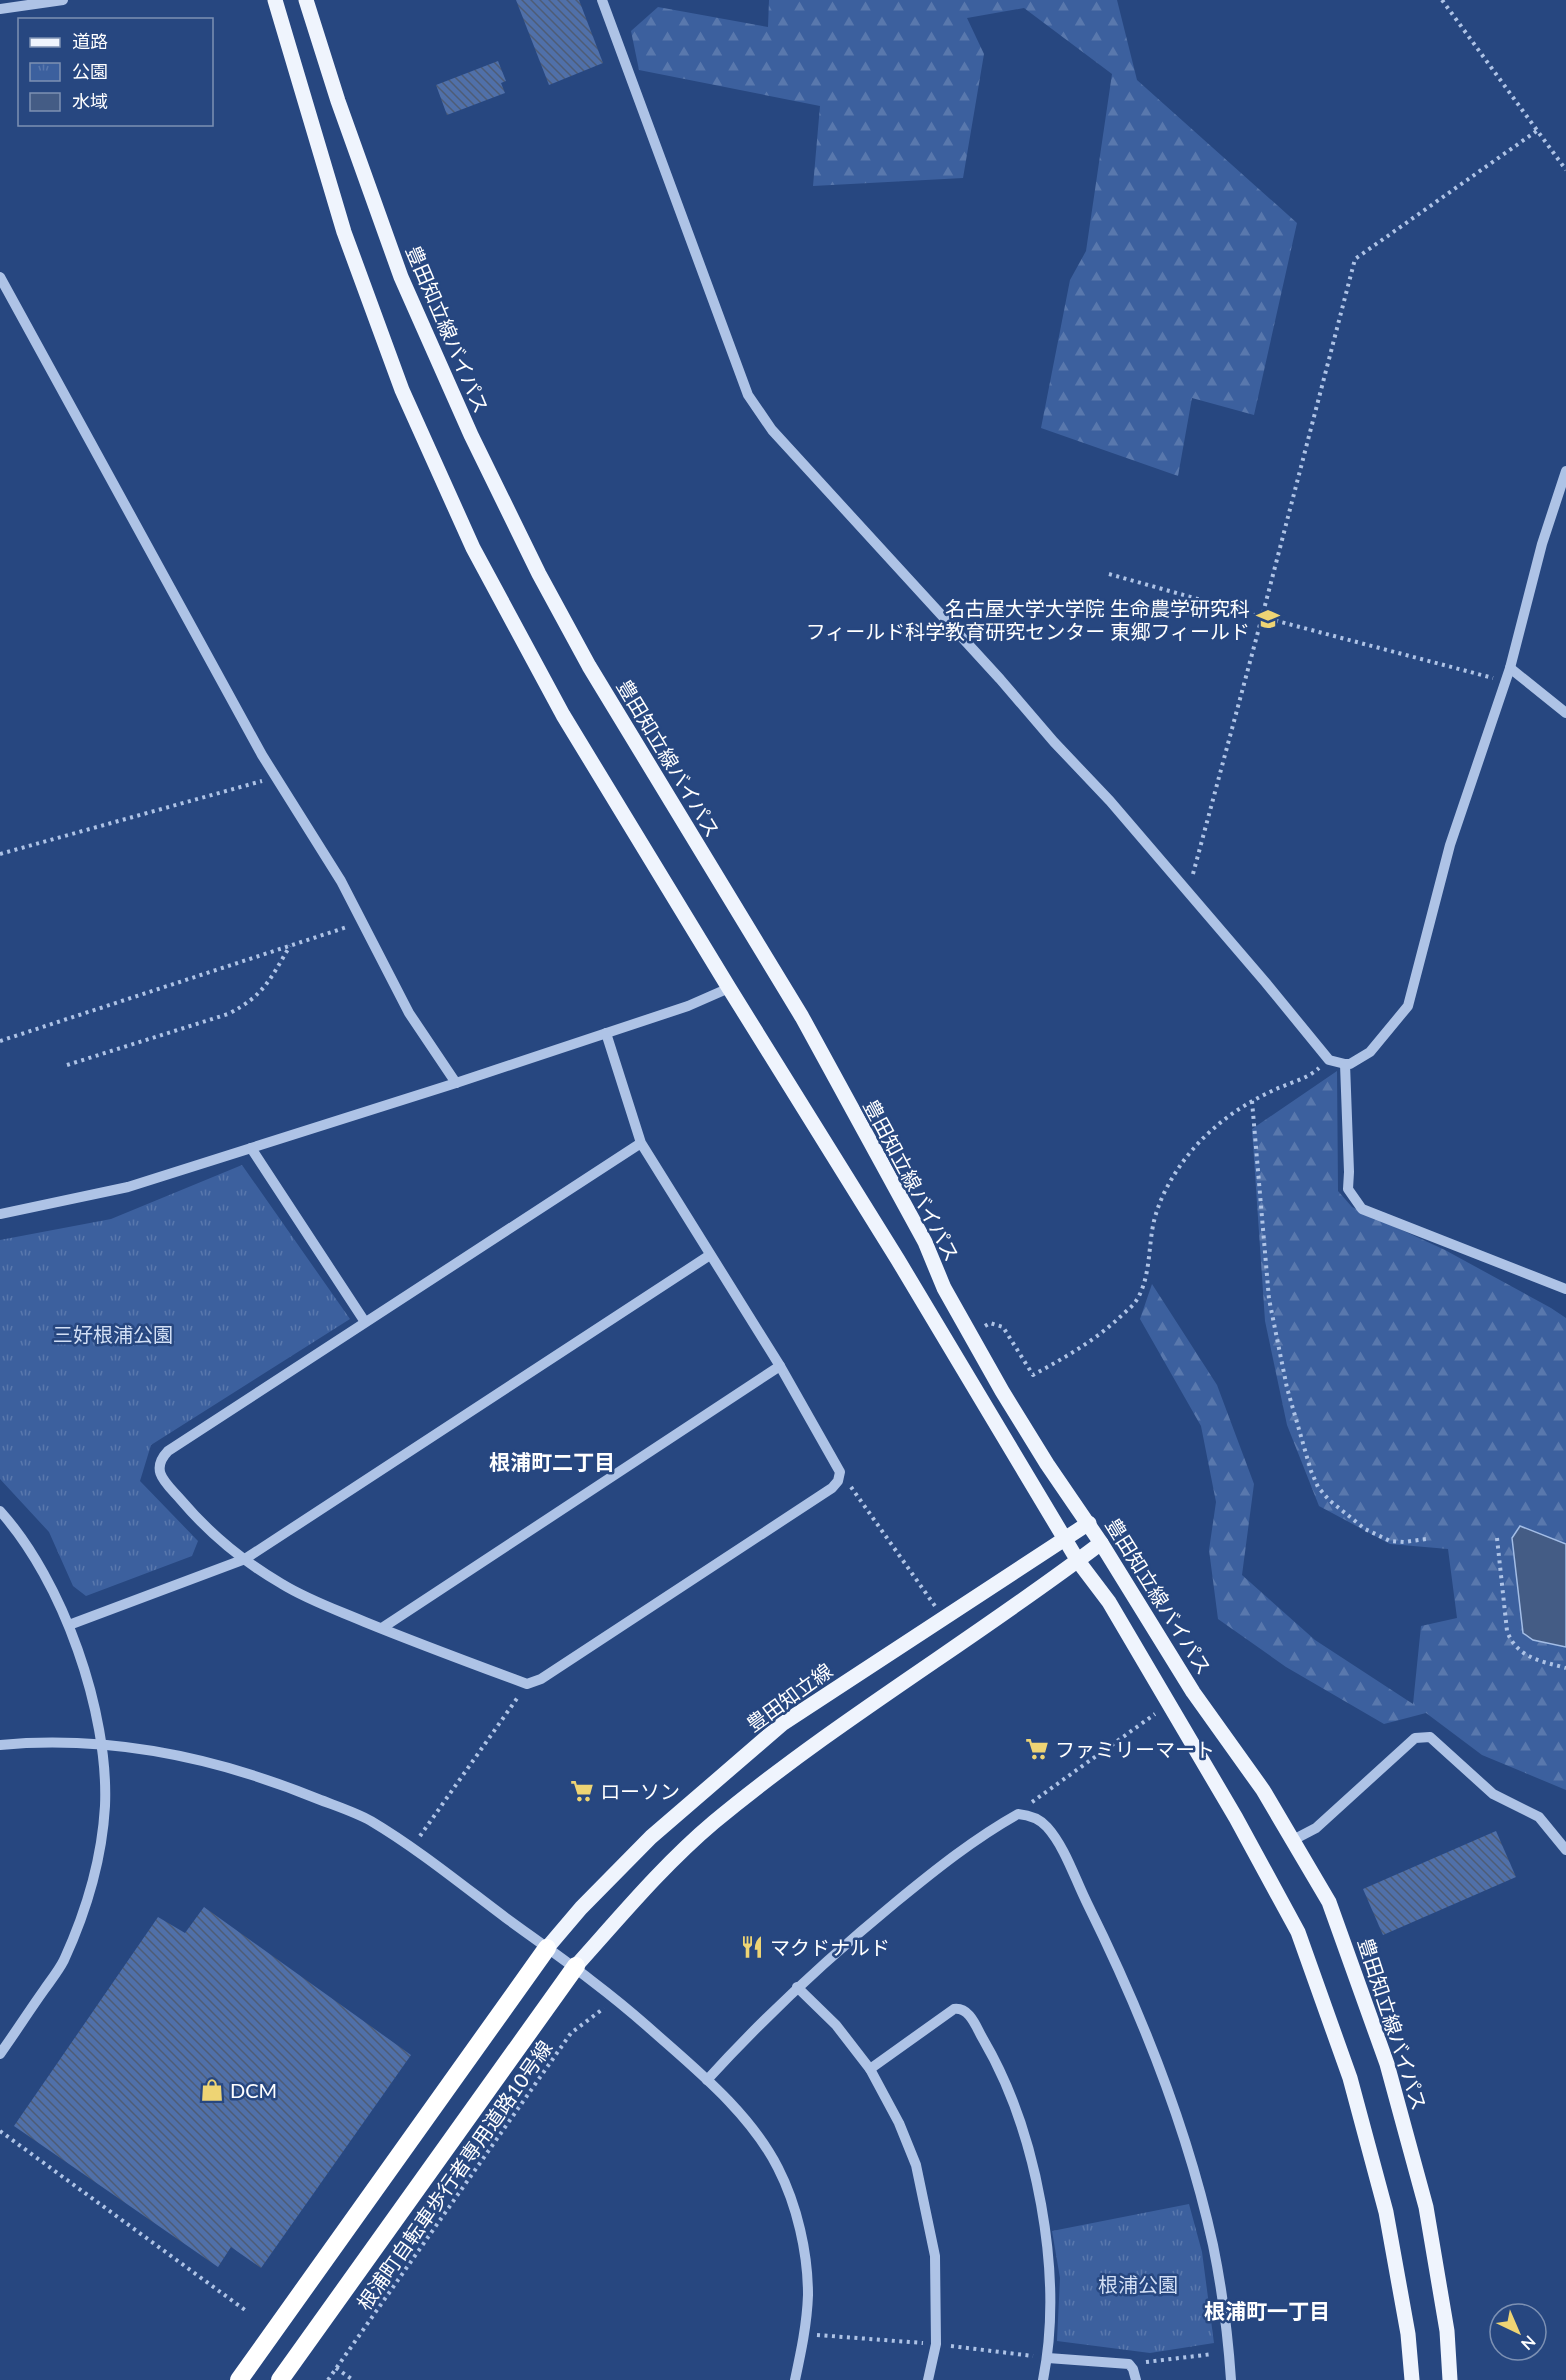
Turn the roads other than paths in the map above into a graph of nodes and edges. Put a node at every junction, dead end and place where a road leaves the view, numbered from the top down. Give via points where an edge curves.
1 (63, 0) edge
2 (275, 0) edge
3 (306, 0) edge
4 (602, 0) edge
5 (0, 9) edge
6 (0, 278) edge
7 (1566, 471) edge
8 (1510, 668) junction
9 (1566, 713) edge
10 (729, 988) junction
11 (606, 1033) junction
12 (1345, 1064) junction
13 (456, 1083) junction
14 (640, 1143) junction
15 (251, 1148) junction
16 (0, 1214) edge
17 (710, 1255) junction
18 (1566, 1289) edge
19 (365, 1322) junction
20 (780, 1366) junction
21 (0, 1511) edge
22 (1089, 1523) junction
23 (1065, 1538) junction
24 (1101, 1542) junction
25 (245, 1559) junction
26 (1078, 1561) junction
27 (69, 1625) junction
28 (382, 1628) junction
29 (101, 1744) junction
30 (0, 1745) edge
31 (1293, 1840) junction
32 (1566, 1850) edge
33 (548, 1948) junction
34 (576, 1966) junction
35 (797, 1987) junction
36 (0, 2054) edge
37 (870, 2069) junction
38 (707, 2080) junction
39 (1048, 2358) junction
40 (238, 2380) edge
41 (280, 2380) edge
42 (795, 2380) edge
43 (928, 2380) edge
44 (1043, 2380) edge
45 (1136, 2380) edge
46 (1231, 2380) edge
47 (1412, 2380) edge
48 (1450, 2380) edge

1 - 5 street
2 - 10 main road via 344,232 436,470 473,548 563,715
3 - 22 main road, 豊田知立線バイパス via 401,277 471,435 539,574 589,666 802,1017 925,1242 944,1288 970,1334 1047,1464
4 - 12 street via 748,395 772,430 1110,801 1329,1060
6 - 13 street via 273,774 341,880 409,1013
7 - 8 street via 1542,544
8 - 9 street
8 - 12 street via 1450,845 1408,1006 1370,1052
10 - 11 street
10 - 23 main road
11 - 13 street
11 - 14 street
12 - 18 street via 1348,1189 1362,1209
13 - 15 street
14 - 17 street
14 - 19 street
15 - 16 street via 110,1192
15 - 19 street
17 - 20 street
17 - 25 street
19 - 25 street via 161,1459 158,1466 168,1485
20 - 28 street
20 - 28 street via 840,1472 832,1488 541,1679 527,1684
21 - 27 street via 41,1566
22 - 23 main road, 豊田知立線
22 - 24 main road, 豊田知立線バイパス
23 - 26 main road
23 - 33 main road, 豊田知立線 via 782,1724 651,1837 581,1908
24 - 26 main road
24 - 31 main road, 豊田知立線バイパス via 1193,1692 1263,1790
25 - 27 street
25 - 28 street via 283,1585
26 - 34 main road via 872,1703 713,1823 660,1873
26 - 47 main road via 1109,1602 1298,1932 1350,2078 1386,2212 1408,2334
27 - 29 street
29 - 30 street
29 - 33 street via 173,1754 268,1779 370,1820
29 - 36 street via 105,1806 98,1864 79,1924 63,1963
31 - 32 street via 1316,1828 1415,1738 1430,1737 1493,1794 1539,1817
31 - 48 main road, 豊田知立線バイパス via 1329,1902 1387,2064 1425,2207 1447,2331
33 - 34 street
33 - 40 highway
34 - 38 street
34 - 41 highway
35 - 37 street via 836,2025
35 - 38 street
35 - 46 street via 922,1880 994,1828 1018,1814 1039,1820 1056,1841 1137,2011 1178,2118 1216,2265
37 - 39 street via 954,2009 969,2014 1008,2091 1032,2159 1047,2251
37 - 43 street via 916,2165 935,2256 936,2344
38 - 42 street via 766,2146 780,2170 802,2240 808,2295
39 - 44 street
39 - 45 street via 1129,2364

